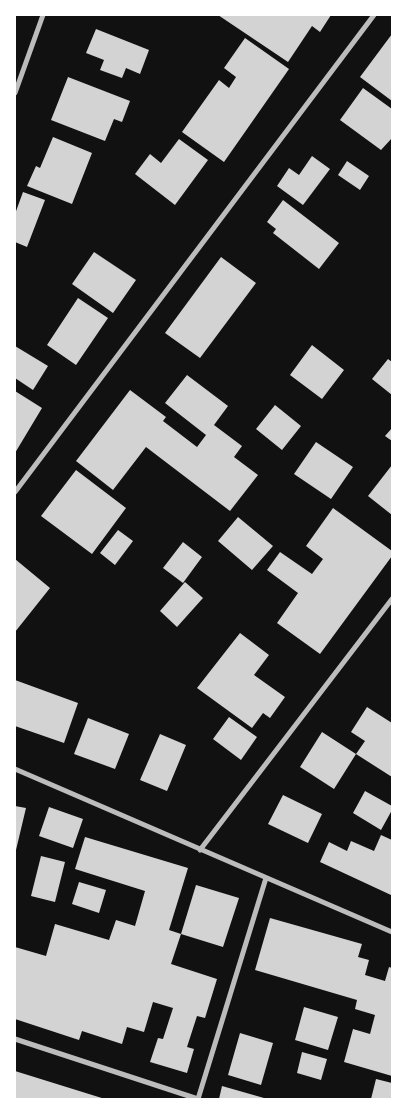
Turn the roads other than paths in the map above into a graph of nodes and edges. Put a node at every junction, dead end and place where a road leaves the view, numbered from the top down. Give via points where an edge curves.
1 (43, 15) edge
2 (374, 15) edge
3 (15, 93) edge
4 (15, 492) edge
5 (392, 599) edge
6 (15, 769) edge
7 (200, 850) junction
8 (266, 878) junction
9 (392, 932) edge
10 (15, 1039) edge
11 (198, 1099) edge

1 - 3 street
2 - 4 street
5 - 7 street
6 - 7 street
7 - 8 street
8 - 9 street
8 - 11 street
10 - 11 street

